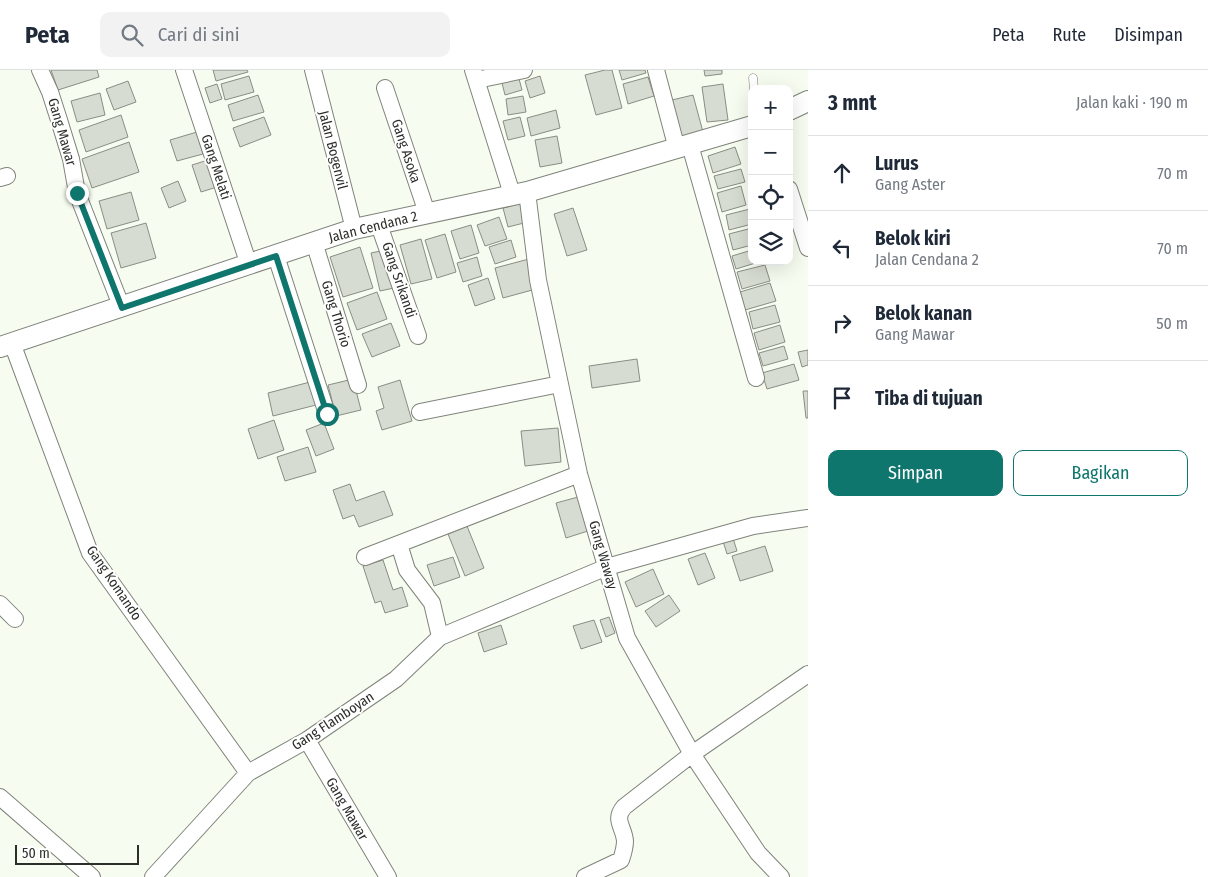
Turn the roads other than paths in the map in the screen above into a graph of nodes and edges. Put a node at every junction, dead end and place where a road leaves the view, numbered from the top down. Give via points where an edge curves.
1 (40, 70) edge
2 (184, 70) edge
3 (313, 70) edge
4 (524, 70) edge
5 (656, 70) edge
6 (475, 75) edge
7 (753, 78) dead end
8 (754, 85) edge
9 (385, 88) dead end
10 (808, 101) edge
11 (793, 108) edge
12 (748, 127) edge
13 (683, 147) junction
14 (520, 193) junction
15 (793, 202) edge
16 (427, 213) junction
17 (379, 225) junction
18 (354, 230) junction
19 (314, 242) junction
20 (808, 248) edge
21 (276, 256) junction
22 (248, 265) junction
23 (122, 308) junction
24 (418, 336) dead end
25 (6, 345) edge
26 (756, 378) dead end
27 (560, 384) junction
28 (358, 385) dead end
29 (420, 412) dead end
30 (327, 414) dead end
31 (579, 474) junction
32 (808, 518) edge
33 (399, 544) junction
34 (366, 557) dead end
35 (607, 567) junction
36 (0, 604) edge
37 (16, 619) dead end
38 (440, 638) junction
39 (808, 674) edge
40 (307, 740) junction
41 (692, 754) junction
42 (248, 773) junction
43 (0, 797) edge
44 (92, 877) edge
45 (153, 877) edge
46 (388, 877) edge
47 (585, 877) edge
48 (781, 877) edge

1 - 23 street, Gang Mawar via 60,120 77,193
2 - 22 street, Gang Melati
3 - 18 street, Jalan Bogenvil
4 - 6 street
5 - 13 street
6 - 14 street, Gang Waway
7 - 8 lane
9 - 16 street, Gang Asoka
10 - 11 street
12 - 13 street, Jalan Cendana 2
13 - 14 street, Jalan Cendana 2
13 - 26 street
14 - 16 street, Jalan Cendana 2
14 - 27 street, Gang Waway
15 - 20 street
16 - 17 street, Jalan Cendana 2
17 - 18 street, Jalan Cendana 2
17 - 24 street, Gang Srikandi
18 - 19 street, Jalan Cendana 2
19 - 21 street, Jalan Cendana 2
19 - 28 street, Gang Thorio
21 - 22 street, Jalan Cendana 2
21 - 30 street
22 - 23 street, Jalan Cendana 2
23 - 25 street, Jalan Cendana 2
25 - 42 street, Gang Komando via 90,552
27 - 29 street
27 - 31 street, Gang Waway
31 - 33 street
31 - 35 street, Gang Waway
32 - 35 street, Gang Flamboyan via 753,526
33 - 34 street
33 - 38 street via 407,570 432,603
35 - 38 street, Gang Flamboyan
35 - 41 street, Gang Waway via 627,638
36 - 37 street
38 - 40 street, Gang Flamboyan via 396,679
39 - 41 street
40 - 42 street, Gang Flamboyan
40 - 46 street, Gang Mawar
41 - 47 street via 619,812 625,841 621,860
41 - 48 street, Gang Waway via 758,853
42 - 45 street, Gang Flamboyan
43 - 44 street

